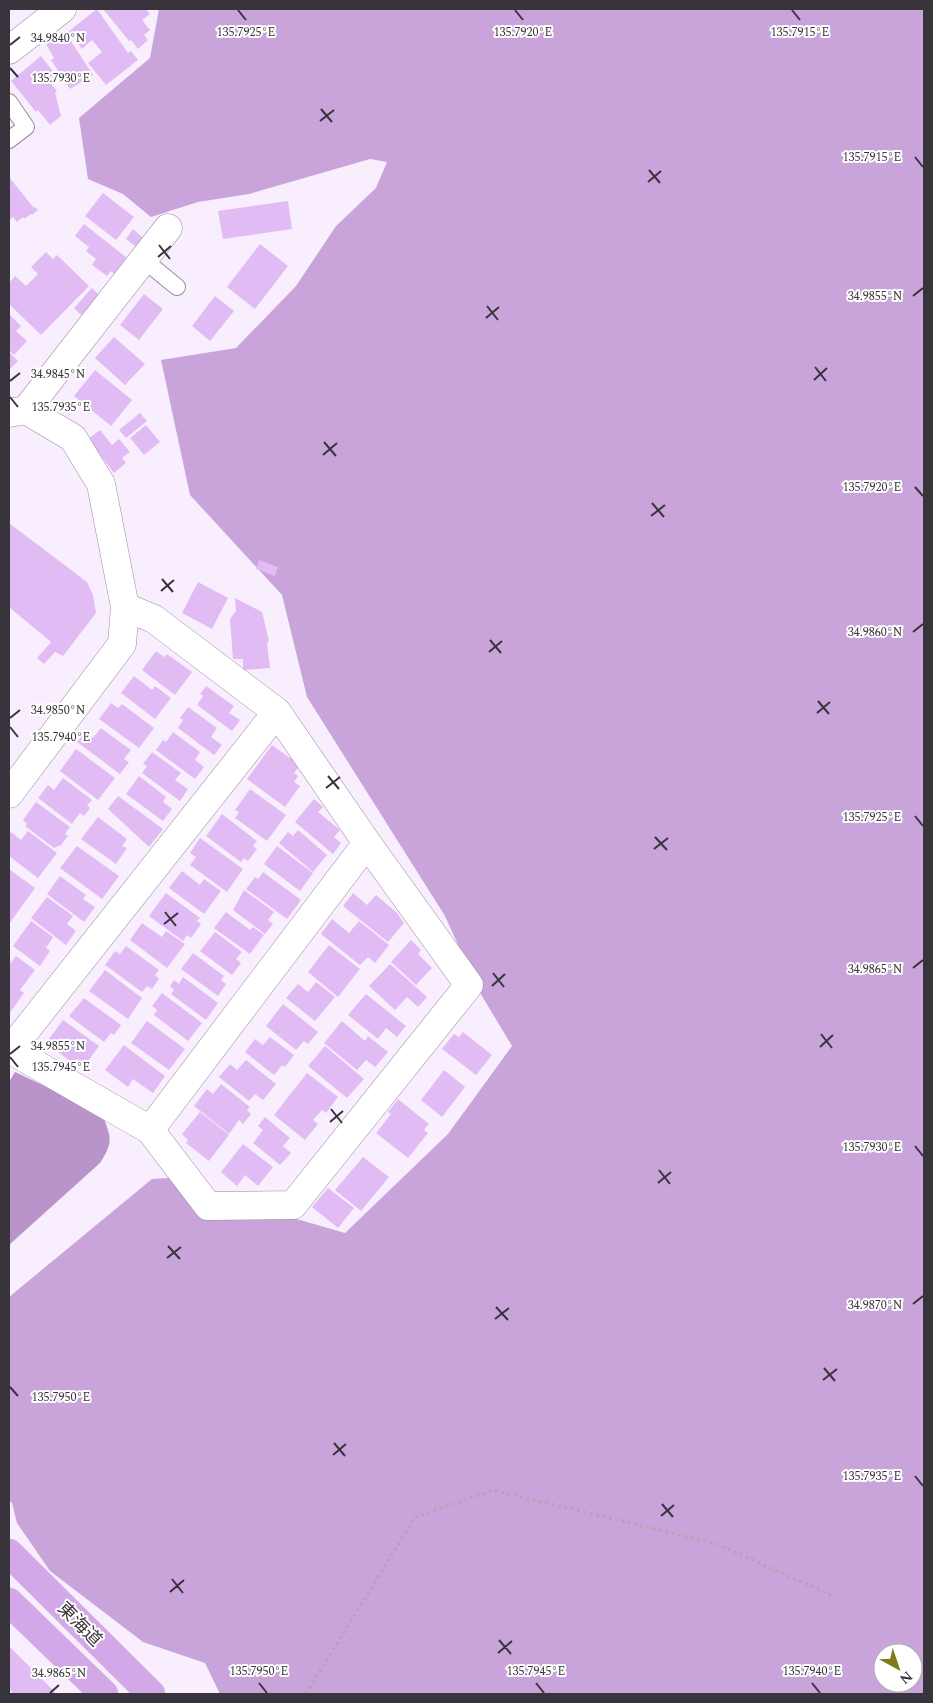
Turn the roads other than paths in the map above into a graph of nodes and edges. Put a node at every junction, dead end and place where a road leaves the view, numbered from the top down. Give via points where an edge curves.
1 (62, 9) edge
2 (9, 50) edge
3 (9, 102) edge
4 (9, 140) edge
5 (168, 228) dead end
6 (143, 259) junction
7 (177, 287) dead end
8 (17, 412) edge
9 (125, 607) junction
10 (277, 712) junction
11 (9, 794) edge
12 (367, 843) junction
13 (10, 1049) edge
14 (150, 1130) junction
15 (9, 1553) edge
16 (9, 1602) edge
17 (104, 1694) edge
18 (151, 1694) edge

1 - 2 street
3 - 4 lane via 26,126
5 - 6 street
6 - 7 lane
6 - 8 street
8 - 9 street via 73,438 101,484
9 - 10 street via 154,619
9 - 11 street via 122,644
10 - 12 street
10 - 13 street
12 - 14 street
12 - 14 street via 469,985 293,1205 208,1206
13 - 14 street
15 - 18 highway, 東海道
16 - 17 highway, 東海道

